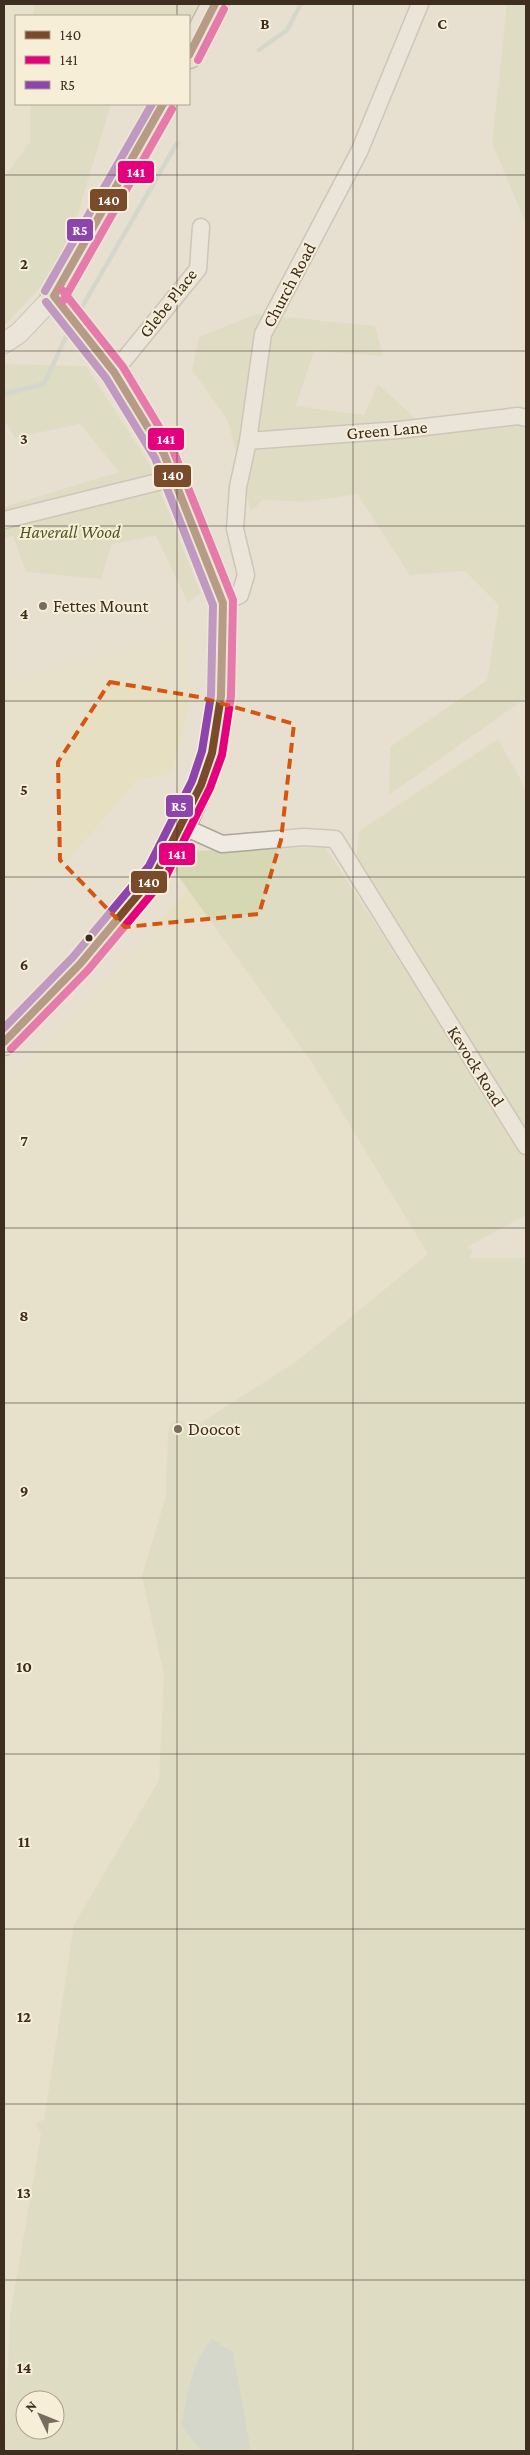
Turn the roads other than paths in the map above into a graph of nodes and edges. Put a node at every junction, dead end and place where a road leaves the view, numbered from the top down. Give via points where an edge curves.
1 (215, 4) edge
2 (420, 4) edge
3 (190, 54) edge
4 (163, 105) edge
5 (201, 227) dead end
6 (67, 312) junction
7 (4, 343) edge
8 (114, 372) junction
9 (526, 418) edge
10 (248, 441) junction
11 (174, 478) junction
12 (4, 520) edge
13 (223, 603) junction
14 (182, 826) junction
15 (4, 1042) edge
16 (526, 1146) edge

1 - 3 main road
2 - 10 street, Church Road via 359,152 263,334
4 - 6 main road
5 - 8 street, Glebe Place via 198,269
6 - 7 street via 19,332
6 - 8 main road
8 - 11 main road via 156,437
9 - 10 street, Green Lane via 518,416 399,430
10 - 13 street, Church Road via 238,487 235,529 246,574 240,596
11 - 12 street
11 - 13 main road
13 - 14 main road via 220,696 212,753
14 - 15 main road via 157,872 130,906 80,964
14 - 16 street, Kevock Road via 222,844 304,837 335,839

